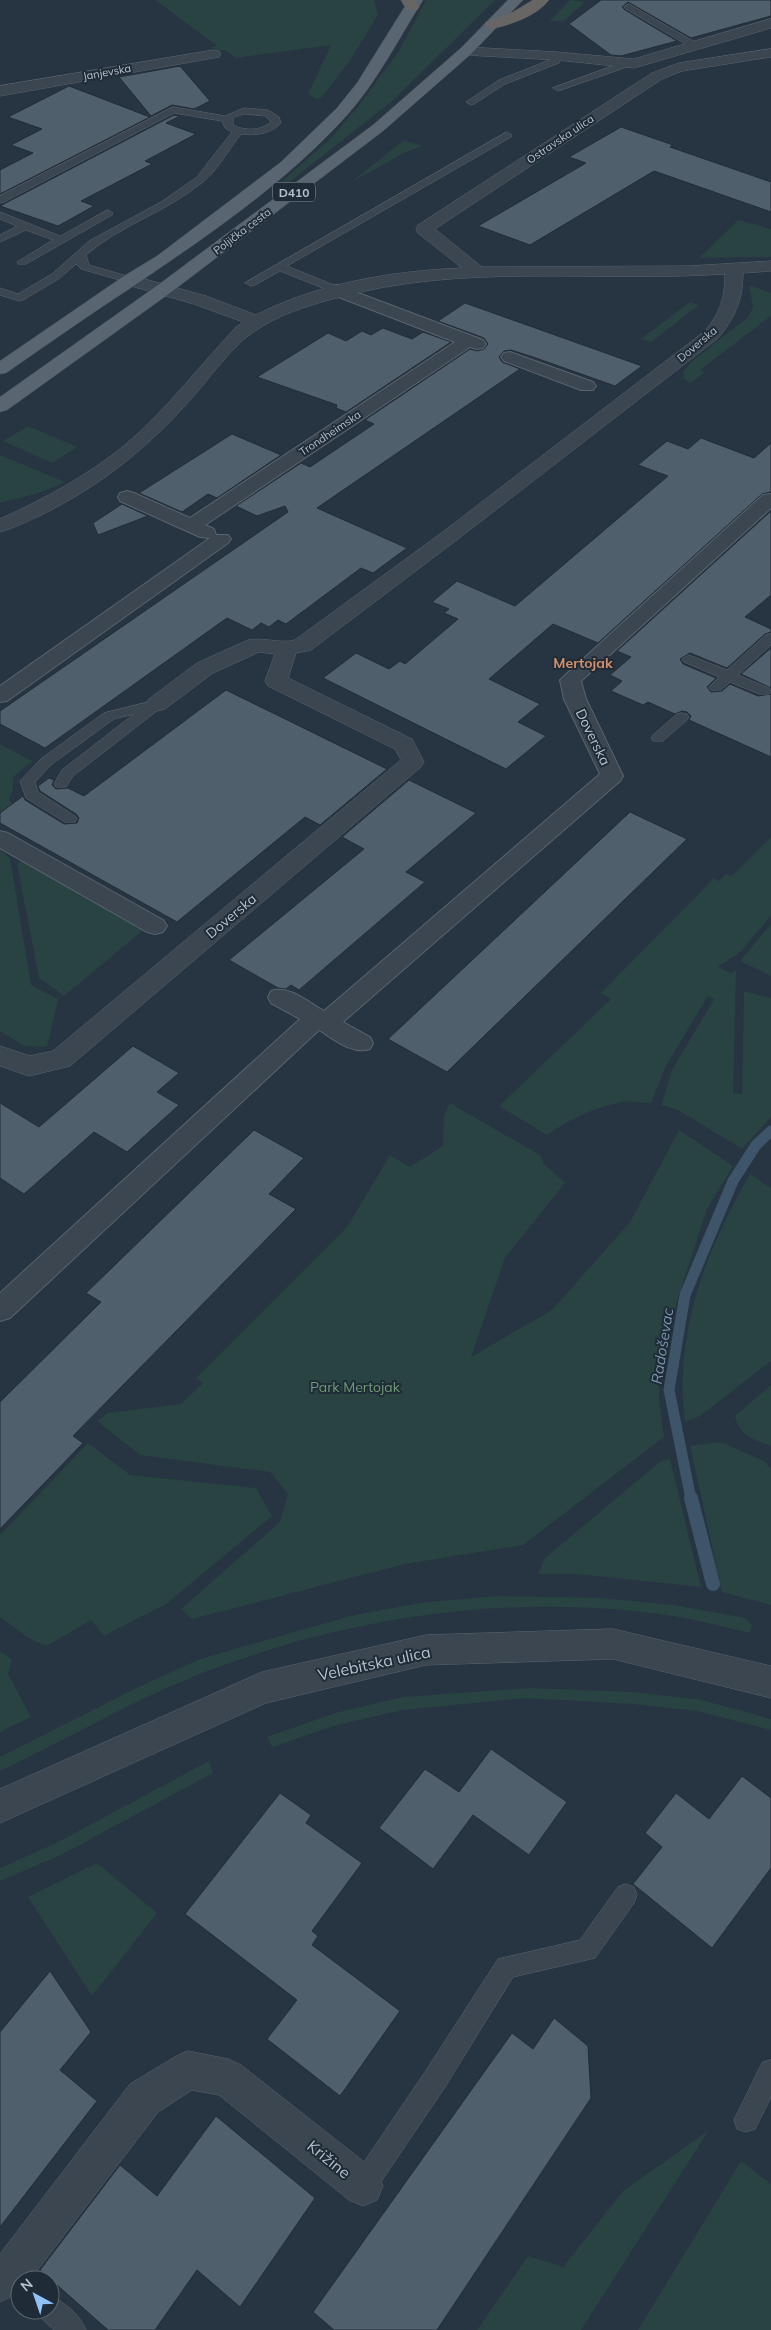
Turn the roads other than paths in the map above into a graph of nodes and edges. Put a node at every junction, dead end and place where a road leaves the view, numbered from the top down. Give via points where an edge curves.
1 (516, 0) edge
2 (542, 0) edge
3 (412, 2) edge
4 (629, 7) dead end
5 (771, 23) edge
6 (491, 26) junction
7 (697, 47) junction
8 (466, 51) junction
9 (771, 53) edge
10 (214, 54) dead end
11 (557, 56) junction
12 (624, 64) junction
13 (558, 88) dead end
14 (0, 91) edge
15 (471, 102) dead end
16 (227, 119) junction
17 (238, 131) junction
18 (507, 135) dead end
19 (0, 200) edge
20 (108, 213) dead end
21 (0, 215) edge
22 (25, 226) junction
23 (0, 238) edge
24 (61, 240) junction
25 (81, 256) junction
26 (22, 262) dead end
27 (771, 266) edge
28 (279, 267) junction
29 (734, 267) junction
30 (478, 272) junction
31 (130, 280) junction
32 (251, 283) dead end
33 (164, 289) junction
34 (337, 290) junction
35 (0, 291) edge
36 (256, 321) junction
37 (510, 357) dead end
38 (0, 369) edge
39 (587, 386) dead end
40 (0, 406) edge
41 (126, 497) dead end
42 (770, 499) dead end
43 (0, 526) edge
44 (191, 526) junction
45 (771, 638) edge
46 (287, 649) junction
47 (689, 660) dead end
48 (728, 676) junction
49 (716, 687) dead end
50 (764, 692) dead end
51 (0, 696) edge
52 (156, 704) junction
53 (682, 717) dead end
54 (658, 738) dead end
55 (61, 784) dead end
56 (70, 819) dead end
57 (0, 838) edge
58 (155, 926) dead end
59 (280, 998) dead end
60 (321, 1021) junction
61 (361, 1042) dead end
62 (0, 1056) edge
63 (0, 1310) edge
64 (771, 1682) edge
65 (0, 1806) edge
66 (626, 1894) dead end
67 (771, 2072) edge
68 (746, 2120) dead end
69 (362, 2186) joint
70 (17, 2270) edge
71 (60, 2319) edge
72 (73, 2330) edge

1 - 6 main road, Poljička cesta / D410
2 - 6 highway via 514,18
3 - 31 main road, Poljička cesta / D410 via 363,85 314,140 244,200 163,260
4 - 7 lane
5 - 7 street
6 - 8 main road, Poljička cesta / D410
7 - 12 street via 648,62
8 - 11 street
8 - 33 main road, Poljička cesta / D410 via 378,128
9 - 30 street, Ostravska ulica via 679,67 657,76 424,229
10 - 14 street, Janjevska
11 - 12 street
11 - 15 lane via 556,61 502,82
12 - 13 lane
16 - 17 lane via 228,126
16 - 17 lane via 236,113 252,111 268,113 276,119 276,123 267,129
16 - 19 lane via 174,110
17 - 25 lane via 201,179 165,204 93,243
18 - 28 lane
20 - 24 lane
21 - 22 lane
22 - 23 lane
22 - 24 lane
24 - 26 lane
25 - 31 lane via 85,268
25 - 35 lane via 56,276 19,298
27 - 29 street
28 - 32 lane
28 - 34 lane
29 - 30 street via 678,271
29 - 46 street, Doverska via 734,299 724,320 711,335 361,603 303,645
30 - 34 street via 426,276
31 - 33 street
31 - 38 main road, Poljička cesta / D410
33 - 36 street
33 - 40 main road, Poljička cesta / D410
34 - 36 street
34 - 44 street, Trondheimska via 473,343
36 - 43 street via 241,332 147,435 88,482
37 - 39 street
41 - 44 street
42 - 60 street, Doverska via 570,680 575,699 612,776
44 - 51 street via 221,539
45 - 48 lane
46 - 52 street, Doverska via 256,645 205,668
46 - 62 street, Doverska via 276,682 404,744 413,762 62,1059 29,1066
47 - 48 lane
48 - 49 lane
48 - 50 lane
52 - 55 lane via 67,773
52 - 56 lane via 109,716 47,761 27,781 31,795
53 - 54 lane
57 - 58 street
59 - 60 street
60 - 61 street
60 - 63 street, Doverska
64 - 65 street, Velebitska ulica via 613,1644 426,1650 262,1688
66 - 69 lane, Križine via 587,1950 506,1967
67 - 68 lane
69 - 70 street, Križine via 228,2078 188,2070 144,2098
71 - 72 lane

